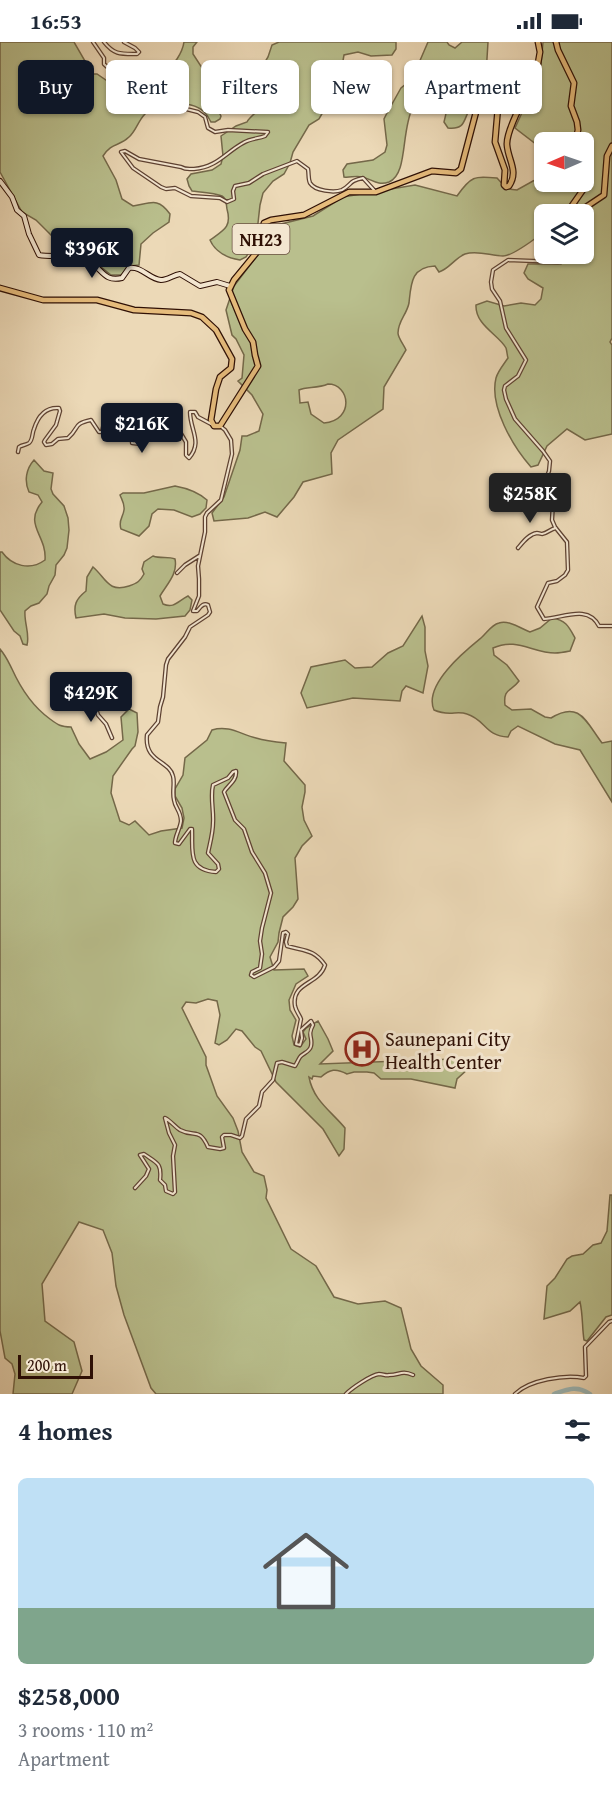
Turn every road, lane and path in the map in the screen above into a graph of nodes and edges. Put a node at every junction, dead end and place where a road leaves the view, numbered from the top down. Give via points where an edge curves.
1 (93, 42) edge
2 (104, 42) edge
3 (124, 42) edge
4 (538, 42) edge
5 (556, 42) edge
6 (578, 132) edge
7 (612, 146) edge
8 (0, 181) edge
9 (376, 192) junction
10 (590, 204) edge
11 (534, 261) edge
12 (230, 286) junction
13 (0, 288) edge
14 (213, 424) junction
15 (220, 426) junction
16 (18, 452) dead end
17 (556, 528) junction
18 (518, 548) dead end
19 (199, 556) junction
20 (177, 573) dead end
21 (612, 626) edge
22 (94, 701) dead end
23 (112, 738) dead end
24 (135, 1188) dead end
25 (612, 1321) edge
26 (413, 1375) dead end
27 (346, 1394) edge
28 (515, 1394) edge

1 - 9 street via 131,102 157,109 193,110 205,117 208,128 215,132 268,132 244,142 215,164 198,169 186,170 121,152 137,171 161,187 227,202 233,200 236,186 297,161 308,169 315,188 343,190 363,178
2 - 3 street via 114,52 138,52
4 - 9 main road, NH23 via 537,86 524,101 507,139 514,171 509,186 504,185 505,170 495,142 498,107 490,102 483,103 476,112 461,169 456,173 432,171
5 - 6 main road via 574,83 571,104
7 - 10 main road via 607,156 604,195
8 - 12 main road via 24,216 39,255 85,259 114,279 122,278 133,268 160,280 180,274 200,286 217,282
9 - 12 main road, NH23 via 349,192 304,215 266,222 257,252
11 - 17 street via 508,260 493,270 491,282 501,301 506,328 525,360 518,376 505,386 506,399 515,418 550,461 544,484 553,503 552,520
12 - 15 main road via 230,295 253,342 258,366
13 - 14 main road via 33,299 97,300 134,310 202,317 216,330 232,362 217,384
14 - 15 main road
14 - 16 street via 190,412 196,440 189,458 180,432 148,409 144,411 145,440 141,444 132,443 132,422 122,411 121,430 115,438 111,437 108,414 102,432 91,420 82,422 68,438 46,445 60,411 49,408 41,414 31,440
15 - 19 street via 232,445 231,463 221,500 205,517
17 - 18 street via 536,533
17 - 21 street via 567,542 568,570 545,587 537,605 540,613 544,619 587,614 599,626
19 - 20 street
19 - 24 street via 199,596 193,611 206,604 210,612 190,627 168,659 158,722 146,738 150,752 173,776 174,801 181,814 175,843 179,844 192,829 193,859 200,868 216,872 219,869 208,853 213,785 236,771 224,792 271,893 261,934 260,968 251,975 254,977 279,961 286,932 287,946 312,952 325,965 317,978 301,986 295,1001 301,1019 296,1044 300,1045 301,1030 311,1021 310,1049 295,1066 278,1063 273,1080 246,1119 242,1136 224,1135 224,1148 208,1147 204,1137 179,1130 165,1118 175,1145 175,1192 166,1191 160,1180 161,1168 144,1154 140,1155 149,1168
22 - 23 street
25 - 28 street via 585,1347 584,1378 548,1379 520,1388
26 - 27 street via 377,1374

